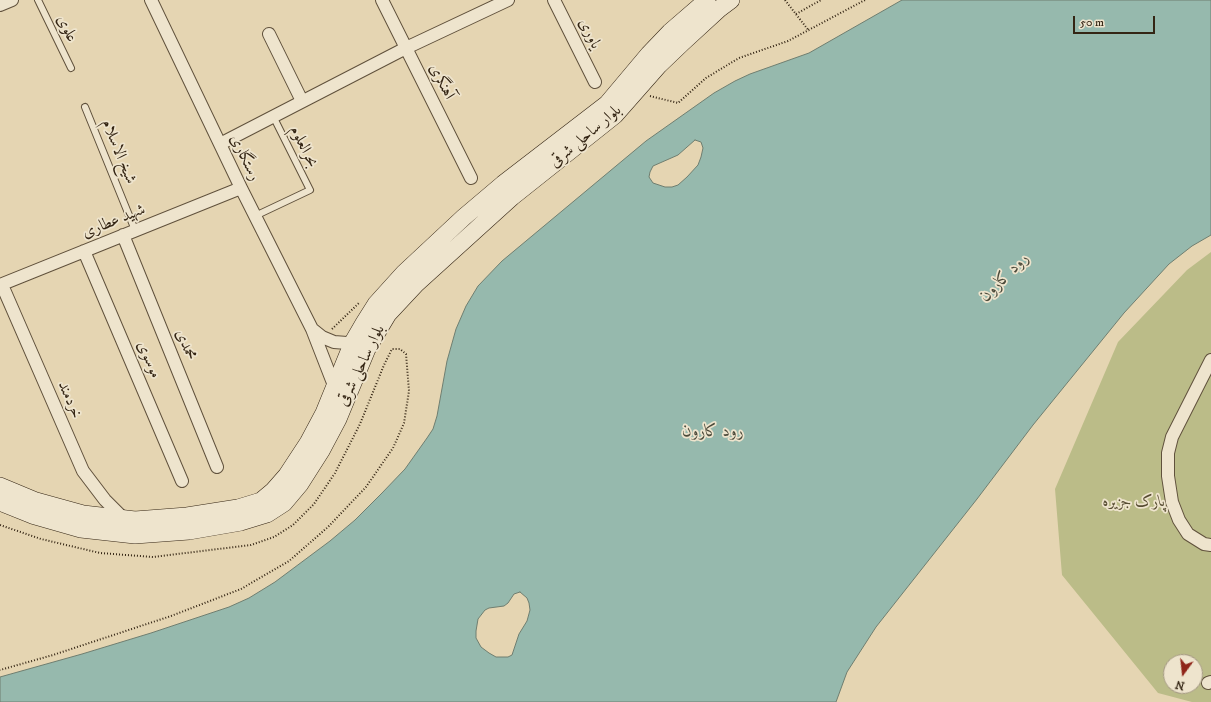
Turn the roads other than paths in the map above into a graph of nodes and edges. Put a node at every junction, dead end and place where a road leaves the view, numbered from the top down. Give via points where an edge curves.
1 (12, 0) edge
2 (38, 0) edge
3 (151, 0) edge
4 (382, 0) edge
5 (508, 0) edge
6 (554, 0) edge
7 (707, 0) edge
8 (731, 0) edge
9 (0, 6) edge
10 (269, 34) dead end
11 (406, 48) junction
12 (71, 68) dead end
13 (594, 82) dead end
14 (619, 101) junction
15 (302, 102) junction
16 (85, 107) dead end
17 (273, 116) junction
18 (220, 144) junction
19 (471, 178) dead end
20 (241, 188) junction
21 (255, 216) junction
22 (135, 230) junction
23 (124, 235) junction
24 (84, 251) junction
25 (1, 285) edge
26 (312, 329) junction
27 (353, 342) junction
28 (1211, 360) edge
29 (335, 388) junction
30 (216, 467) dead end
31 (182, 481) dead end
32 (0, 486) edge
33 (0, 502) edge
34 (124, 519) junction
35 (1211, 545) edge

1 - 9 street
2 - 12 lane, علوی
3 - 18 street, رستگاری
4 - 11 street, آهنگری
5 - 11 street
6 - 13 street, یاوری
7 - 14 main road, بلوار ساحلی شرقی via 649,54
8 - 14 main road, بلوار ساحلی شرقی via 659,65 636,92
10 - 15 street
11 - 15 street
11 - 19 street, آهنگری
14 - 27 main road, بلوار ساحلی شرقی via 607,104 464,217 404,273 376,304
14 - 33 main road, بلوار ساحلی شرقی via 615,115 512,197 416,284 388,314 367,349 338,419 321,450 300,484 284,503 267,514 241,522 189,531 135,535 81,529 32,515
15 - 17 street
16 - 22 lane, شیخ الاسلام
17 - 18 street
17 - 21 lane, بحرالعلوم via 310,190
18 - 20 street, رستگاری
20 - 21 street, رستگاری
20 - 22 street, شهید عطاری
21 - 26 street, رستگاری
22 - 23 street, شهید عطاری
23 - 24 street, شهید عطاری
23 - 30 street, محمدی
24 - 25 street, شهید عطاری
24 - 31 street, موسوی
25 - 34 street, خردمند via 83,471
26 - 27 street via 334,342
26 - 29 street, رستگاری
27 - 29 main road, بلوار ساحلی شرقی
28 - 35 street via 1172,437 1168,453 1168,476 1178,520 1188,534 1204,544
29 - 34 main road, بلوار ساحلی شرقی via 308,443 287,475 273,491 260,500 238,508 187,516
32 - 34 main road, بلوار ساحلی شرقی via 36,501 83,514

